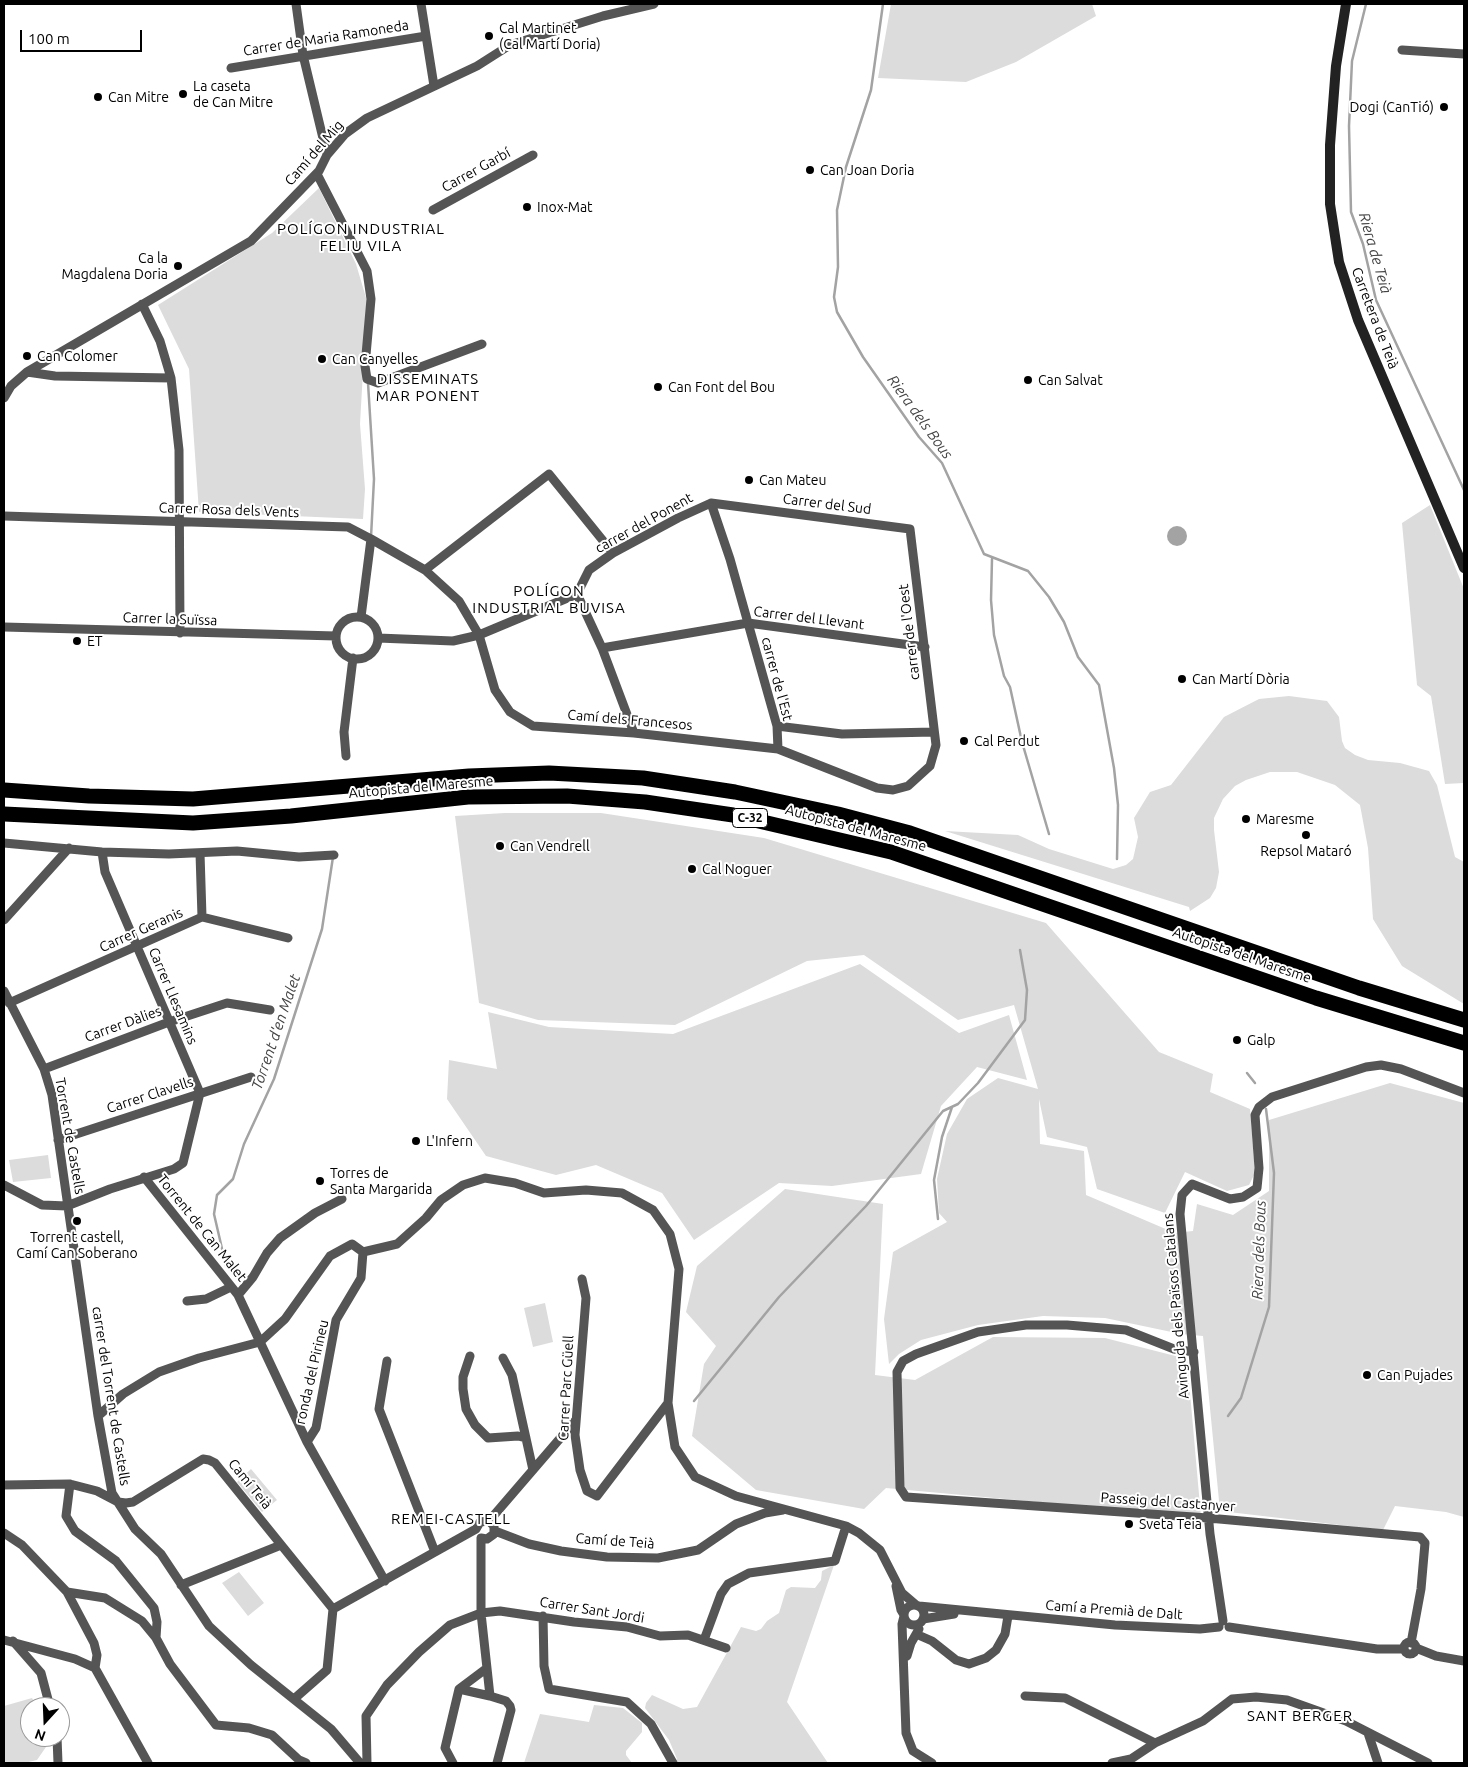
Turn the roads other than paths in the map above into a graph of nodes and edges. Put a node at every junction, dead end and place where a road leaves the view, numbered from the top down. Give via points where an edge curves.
1 (296, 4) edge
2 (421, 4) edge
3 (654, 4) edge
4 (1346, 4) edge
5 (426, 36) junction
6 (1402, 50) dead end
7 (1464, 54) edge
8 (304, 56) junction
9 (231, 68) dead end
10 (434, 86) junction
11 (533, 155) dead end
12 (327, 156) junction
13 (317, 174) junction
14 (432, 210) dead end
15 (142, 304) junction
16 (482, 344) dead end
17 (27, 372) junction
18 (171, 378) junction
19 (4, 398) edge
20 (710, 503) junction
21 (4, 516) edge
22 (181, 522) junction
23 (910, 529) joint
24 (371, 539) junction
25 (613, 553) junction
26 (1464, 568) edge
27 (425, 570) junction
28 (577, 594) junction
29 (361, 617) junction
30 (748, 623) junction
31 (4, 628) edge
32 (180, 633) junction
33 (479, 635) junction
34 (336, 636) junction
35 (378, 638) junction
36 (925, 647) junction
37 (602, 648) junction
38 (352, 658) junction
39 (777, 726) junction
40 (934, 732) junction
41 (634, 733) junction
42 (778, 749) junction
43 (346, 756) dead end
44 (4, 790) edge
45 (4, 814) edge
46 (4, 843) edge
47 (69, 848) junction
48 (102, 852) junction
49 (200, 852) junction
50 (334, 855) dead end
51 (202, 917) junction
52 (4, 920) edge
53 (288, 938) dead end
54 (137, 947) junction
55 (4, 991) edge
56 (9, 1003) junction
57 (270, 1010) dead end
58 (1464, 1020) edge
59 (169, 1022) junction
60 (1464, 1043) edge
61 (44, 1069) junction
62 (252, 1077) dead end
63 (200, 1093) junction
64 (1464, 1093) edge
65 (58, 1140) junction
66 (144, 1177) junction
67 (4, 1186) edge
68 (342, 1199) dead end
69 (68, 1206) junction
70 (363, 1252) junction
71 (582, 1279) dead end
72 (231, 1287) junction
73 (238, 1295) junction
74 (187, 1301) dead end
75 (260, 1342) junction
76 (1194, 1352) junction
77 (470, 1356) dead end
78 (503, 1358) dead end
79 (387, 1361) dead end
80 (668, 1404) junction
81 (98, 1416) junction
82 (576, 1420) junction
83 (526, 1438) junction
84 (307, 1442) junction
85 (534, 1470) junction
86 (70, 1484) junction
87 (4, 1485) edge
88 (118, 1502) junction
89 (786, 1510) junction
90 (1208, 1518) junction
91 (489, 1521) junction
92 (843, 1526) junction
93 (495, 1531) junction
94 (4, 1533) edge
95 (281, 1545) junction
96 (436, 1552) junction
97 (894, 1576) junction
98 (386, 1581) junction
99 (181, 1585) junction
100 (67, 1592) junction
101 (918, 1605) junction
102 (333, 1609) junction
103 (964, 1612) junction
104 (481, 1613) junction
105 (904, 1615) junction
106 (543, 1616) junction
107 (1008, 1616) junction
108 (922, 1620) junction
109 (1224, 1625) junction
110 (916, 1634) junction
111 (156, 1638) junction
112 (704, 1640) junction
113 (8, 1641) edge
114 (1410, 1647) junction
115 (726, 1648) dead end
116 (1436, 1656) junction
117 (1464, 1660) edge
118 (1464, 1664) edge
119 (95, 1668) junction
120 (487, 1668) junction
121 (905, 1668) junction
122 (458, 1689) junction
123 (490, 1696) junction
124 (1025, 1696) dead end
125 (47, 1697) edge
126 (294, 1699) junction
127 (1368, 1734) junction
128 (1155, 1743) junction
129 (57, 1747) edge
130 (58, 1763) edge
131 (148, 1763) edge
132 (306, 1763) edge
133 (360, 1763) edge
134 (367, 1763) edge
135 (453, 1763) edge
136 (497, 1763) edge
137 (673, 1763) edge
138 (932, 1763) edge
139 (1112, 1763) edge
140 (1378, 1763) edge
141 (1428, 1763) edge

1 - 8 street
2 - 5 street
3 - 10 street, Camí del Mig via 510,45 477,66
4 - 26 street, Carretera de Teià via 1336,66 1330,145 1330,204 1339,262 1358,320
5 - 8 street, Carrer de Maria Ramoneda
5 - 10 street
6 - 7 street
8 - 9 street, Carrer de Maria Ramoneda
8 - 12 street
10 - 12 street, Camí del Mig via 367,118 345,134
11 - 14 street, Carrer Garbí
12 - 13 street, Camí del Mig
13 - 15 street, Camí del Mig via 251,241
13 - 16 street via 366,271 371,299 365,366 368,380 378,383
15 - 17 street, Camí del Mig
15 - 18 street via 160,341
17 - 18 street via 55,376
17 - 19 street, Camí del Mig via 11,386
18 - 22 street via 179,450
20 - 23 street, Carrer del Sud
20 - 25 street, carrer del Ponent
20 - 30 street, carrer de l'Est
21 - 22 street, Carrer Rosa dels Vents
22 - 24 street, Carrer Rosa dels Vents via 348,527
22 - 32 street
23 - 36 street, carrer de l'Oest
24 - 27 street, Camí dels Francesos
24 - 29 street
25 - 27 street via 549,474
25 - 28 street, carrer del Ponent via 589,570
27 - 33 street, Camí dels Francesos via 459,601
28 - 33 street
28 - 37 street
29 - 34 street via 347,620
29 - 35 street via 373,624
30 - 36 street, Carrer del Llevant
30 - 37 street, Carrer del Llevant
30 - 39 street, carrer de l'Est
31 - 32 street, Carrer la Suïssa
32 - 34 street, Carrer la Suïssa
33 - 35 street via 453,641
33 - 41 street, Camí dels Francesos via 495,690 510,712 533,726
34 - 38 street via 340,650
35 - 38 street via 370,654
36 - 40 street, carrer de l'Oest
37 - 41 street
38 - 43 street via 344,732
39 - 40 street via 842,734
39 - 42 street, carrer de l'Est
40 - 42 street, Camí dels Francesos via 936,745 930,766 908,786 893,790 850,779
41 - 42 street, Camí dels Francesos
44 - 58 highway, Autopista del Maresme / C-32 via 193,800 469,776 549,773 642,778 735,792 838,814 910,834 1359,988
45 - 60 highway, Autopista del Maresme / C-32 via 193,822 291,816 468,797 567,796 645,802 733,815 891,852 1316,998
46 - 47 street
47 - 48 street
47 - 52 street
48 - 49 street
48 - 54 street, Carrer Llesamins via 105,872
49 - 50 street via 237,851 299,857
49 - 51 street
51 - 53 street, Carrer Geranis
51 - 54 street, Carrer Geranis
54 - 56 street, Carrer Geranis
54 - 59 street, Carrer Llesamins
55 - 56 street, Torrent de Castells
56 - 61 street, Torrent de Castells
57 - 59 street, Carrer Dàlies via 228,1003
59 - 61 street, Carrer Dàlies
59 - 63 street, Carrer Llesamins
61 - 65 street, Torrent de Castells via 52,1095
62 - 63 street, Carrer Clavells
63 - 65 street, Carrer Clavells
63 - 66 street via 184,1163
64 - 76 street, Avinguda dels Països Catalans via 1401,1069 1381,1065 1272,1098 1259,1107 1255,1115 1259,1168 1257,1188 1243,1197 1230,1198 1192,1184 1182,1195 1180,1214
65 - 69 street, Torrent de Castells
66 - 69 street
66 - 72 street, Torrent de Can Malet
67 - 69 street via 42,1205
68 - 73 street via 280,1238
69 - 81 street, carrer del Torrent de Castells
70 - 75 street via 352,1244 330,1256 285,1319
70 - 80 street via 397,1244 441,1200 464,1185 485,1178 515,1183 544,1193 586,1190 622,1193 654,1210 670,1234 679,1269
70 - 84 street, ronda del Pirineu via 361,1278 336,1320 316,1428
71 - 82 street, Carrer Parc Güell via 586,1298
72 - 73 street, Torrent de Can Malet
72 - 74 street via 206,1299
73 - 75 street, ronda del Pirineu
75 - 81 street via 159,1372 123,1394
75 - 84 street, ronda del Pirineu
76 - 90 street, Avinguda dels Països Catalans
76 - 90 street, Passeig del Castanyer via 1174,1349 1126,1330 1026,1325 978,1332 916,1354 903,1361 896,1372 900,1488 906,1497
77 - 83 street via 463,1389 466,1409 475,1425 488,1438
78 - 83 street via 512,1375
79 - 96 street via 379,1409
80 - 82 street, Carrer Parc Güell via 597,1496 587,1491 580,1470
80 - 89 street via 675,1447 695,1478 736,1496
81 - 88 street, carrer del Torrent de Castells via 108,1483
82 - 85 street
83 - 85 street
84 - 98 street, ronda del Pirineu
85 - 91 street
86 - 87 street
86 - 88 street via 97,1491
86 - 111 street via 66,1516 75,1531 116,1562 154,1608
88 - 95 street, Camí Teià via 133,1502 203,1459 209,1460 215,1463
88 - 99 street, carrer del Torrent de Castells via 135,1529 160,1554
89 - 92 street
89 - 93 street, Camí de Teià via 765,1513 736,1524 698,1550 658,1558 607,1557 561,1551 529,1544
90 - 109 street, Avinguda dels Països Catalans
90 - 114 street, Passeig del Castanyer via 1420,1537 1425,1543 1421,1589
91 - 93 street
91 - 96 street via 480,1522 476,1529
92 - 97 street via 871,1541
92 - 112 street via 834,1560 749,1572 728,1584 720,1594
93 - 104 street via 490,1538 481,1538
94 - 100 street via 22,1545
95 - 99 street
95 - 102 street, Camí Teià
96 - 98 street
97 - 101 street via 902,1593
97 - 105 street
98 - 102 street
99 - 126 street, carrer del Torrent de Castells via 209,1626
100 - 111 street via 105,1598 142,1621
100 - 119 street via 94,1643 97,1655
101 - 103 street, Camí a Premià de Dalt
101 - 105 street via 907,1607
101 - 108 street via 923,1611
102 - 126 street via 327,1670
103 - 107 street, Camí a Premià de Dalt
103 - 108 street, Camí a Premià de Dalt
104 - 106 street, Carrer Sant Jordi via 500,1610
104 - 120 street
104 - 134 street, Carrer Sant Jordi via 450,1625 387,1685 366,1716
105 - 108 street via 910,1624
105 - 121 street
106 - 112 street, Carrer Sant Jordi via 627,1627 660,1636 688,1635
106 - 137 street via 544,1666 549,1689 627,1702 651,1724
107 - 109 street, Camí a Premià de Dalt via 1200,1629
107 - 110 street via 1005,1634 996,1650 969,1664 956,1660 932,1641
108 - 110 street
109 - 114 street, Camí a Premià de Dalt via 1377,1649
110 - 121 street
111 - 132 street via 170,1664 216,1725 249,1728 272,1735
112 - 115 street, Carrer Sant Jordi
113 - 119 street via 76,1659
113 - 125 street via 41,1673
114 - 116 street, Camí a Premià de Dalt
116 - 117 street, Camí a Premià de Dalt
116 - 118 street
119 - 131 street
120 - 122 street
120 - 123 street
121 - 138 street via 906,1732 913,1751
122 - 123 street
122 - 135 street via 445,1748
123 - 136 street via 506,1701 511,1710
124 - 128 street via 1065,1698
126 - 133 street, carrer del Torrent de Castells via 330,1729
127 - 128 street via 1346,1721 1287,1700 1256,1697 1232,1699 1203,1721
127 - 140 street
127 - 141 street
128 - 139 street via 1131,1759
129 - 130 street

